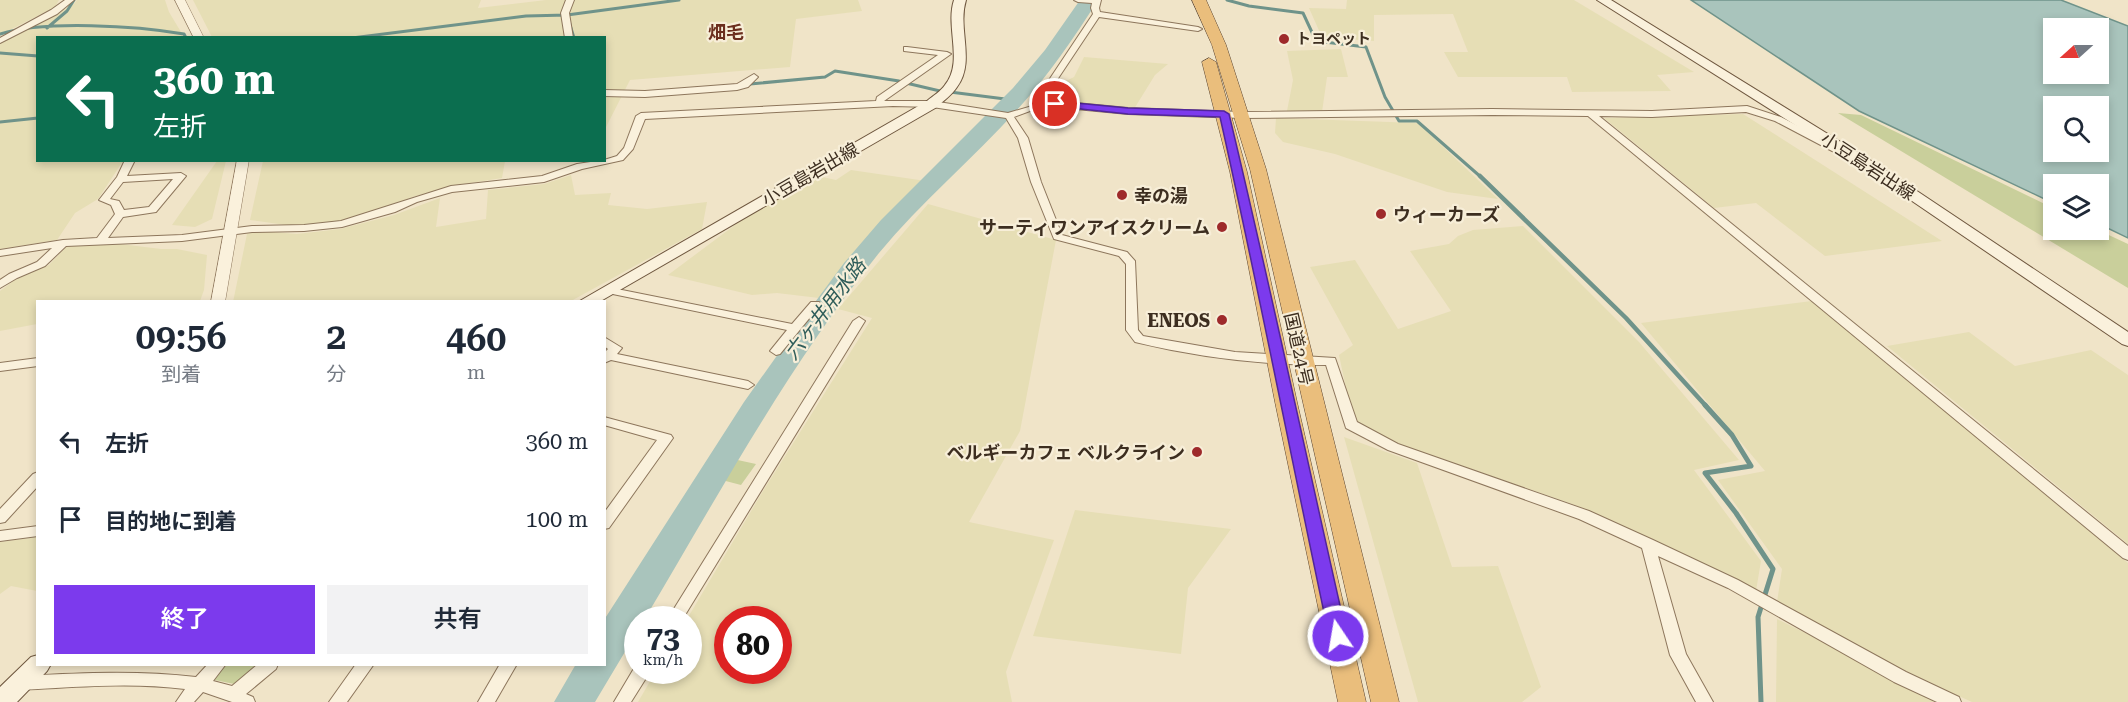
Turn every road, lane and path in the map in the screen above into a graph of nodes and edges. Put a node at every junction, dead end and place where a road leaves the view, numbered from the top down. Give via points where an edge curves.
1 (70, 0) edge
2 (180, 0) edge
3 (570, 0) edge
4 (960, 0) edge
5 (1080, 0) edge
6 (1186, 0) edge
7 (1199, 0) edge
8 (1603, 0) edge
9 (1097, 1) edge
10 (1096, 15) junction
11 (1198, 29) junction
12 (198, 36) edge
13 (569, 36) edge
14 (0, 41) edge
15 (907, 49) dead end
16 (953, 55) junction
17 (754, 77) dead end
18 (606, 93) edge
19 (880, 104) junction
20 (932, 104) junction
21 (1044, 106) junction
22 (1590, 113) junction
23 (1233, 115) junction
24 (1009, 116) junction
25 (129, 162) edge
26 (243, 162) edge
27 (1874, 168) junction
28 (120, 179) junction
29 (120, 214) junction
30 (231, 232) junction
31 (101, 240) junction
32 (63, 243) junction
33 (0, 253) edge
34 (0, 285) edge
35 (607, 290) junction
36 (218, 300) edge
37 (590, 300) edge
38 (815, 304) dead end
39 (860, 321) dead end
40 (795, 328) junction
41 (2128, 340) edge
42 (606, 342) edge
43 (776, 351) dead end
44 (607, 358) edge
45 (1277, 361) junction
46 (36, 362) edge
47 (1302, 362) junction
48 (0, 367) edge
49 (748, 385) dead end
50 (606, 422) edge
51 (36, 479) edge
52 (0, 518) edge
53 (606, 521) edge
54 (36, 531) edge
55 (0, 536) edge
56 (1648, 544) junction
57 (2128, 554) edge
58 (683, 606) edge
59 (37, 666) edge
60 (216, 666) edge
61 (268, 666) edge
62 (364, 666) edge
63 (508, 666) edge
64 (19, 683) junction
65 (633, 684) edge
66 (198, 685) junction
67 (241, 698) edge
68 (1, 702) edge
69 (184, 702) edge
70 (337, 702) edge
71 (486, 702) edge
72 (622, 702) edge
73 (1353, 702) edge
74 (1384, 702) edge
75 (1705, 702) edge
76 (1953, 702) edge

1 - 14 street
2 - 12 street
3 - 13 street via 565,13
4 - 16 main road, 小豆島岩出線
5 - 9 street
6 - 11 highway, 国道24号
7 - 23 highway, 国道24号 via 1218,45
8 - 27 main road, 小豆島岩出線
9 - 10 street
10 - 11 street
10 - 21 street via 1041,98
11 - 23 highway, 国道24号
15 - 16 street
16 - 19 street via 905,80 880,99
16 - 20 main road, 小豆島岩出線 via 958,74 952,86
17 - 18 street via 737,87
19 - 20 street
19 - 30 street via 641,117 628,149 620,158 608,162 580,166 544,179 451,189 342,224
20 - 24 street
20 - 35 main road, 小豆島岩出線
21 - 23 street
21 - 24 street
22 - 23 street
22 - 27 street via 1747,109 1778,119
22 - 57 street
23 - 45 highway, 国道24号
23 - 47 highway, 国道24号 via 1258,170
24 - 45 street via 1023,138 1058,237 1123,254 1131,263 1132,330 1139,339 1195,351
25 - 28 street
26 - 30 street
27 - 41 main road, 小豆島岩出線
28 - 29 street via 104,200 115,203
28 - 29 street via 181,176 152,210
29 - 31 street
30 - 31 street
30 - 36 street
31 - 32 street
32 - 33 street
32 - 34 street via 41,264
35 - 37 main road, 小豆島岩出線
35 - 40 street
38 - 40 street
39 - 58 street
40 - 43 street
42 - 44 street via 616,348
44 - 49 street
45 - 47 street
45 - 73 highway, 国道24号
46 - 48 street
47 - 56 street via 1331,362 1351,425 1393,447 1584,515
47 - 74 highway, 国道24号
50 - 53 street via 666,438
51 - 52 street
54 - 55 street
56 - 75 street via 1678,655
56 - 76 street via 1733,584 1900,677
59 - 64 main road
60 - 66 street
61 - 67 street
62 - 70 street
63 - 71 street
64 - 66 street via 167,679
64 - 68 main road
65 - 72 street
66 - 67 street
66 - 69 street

